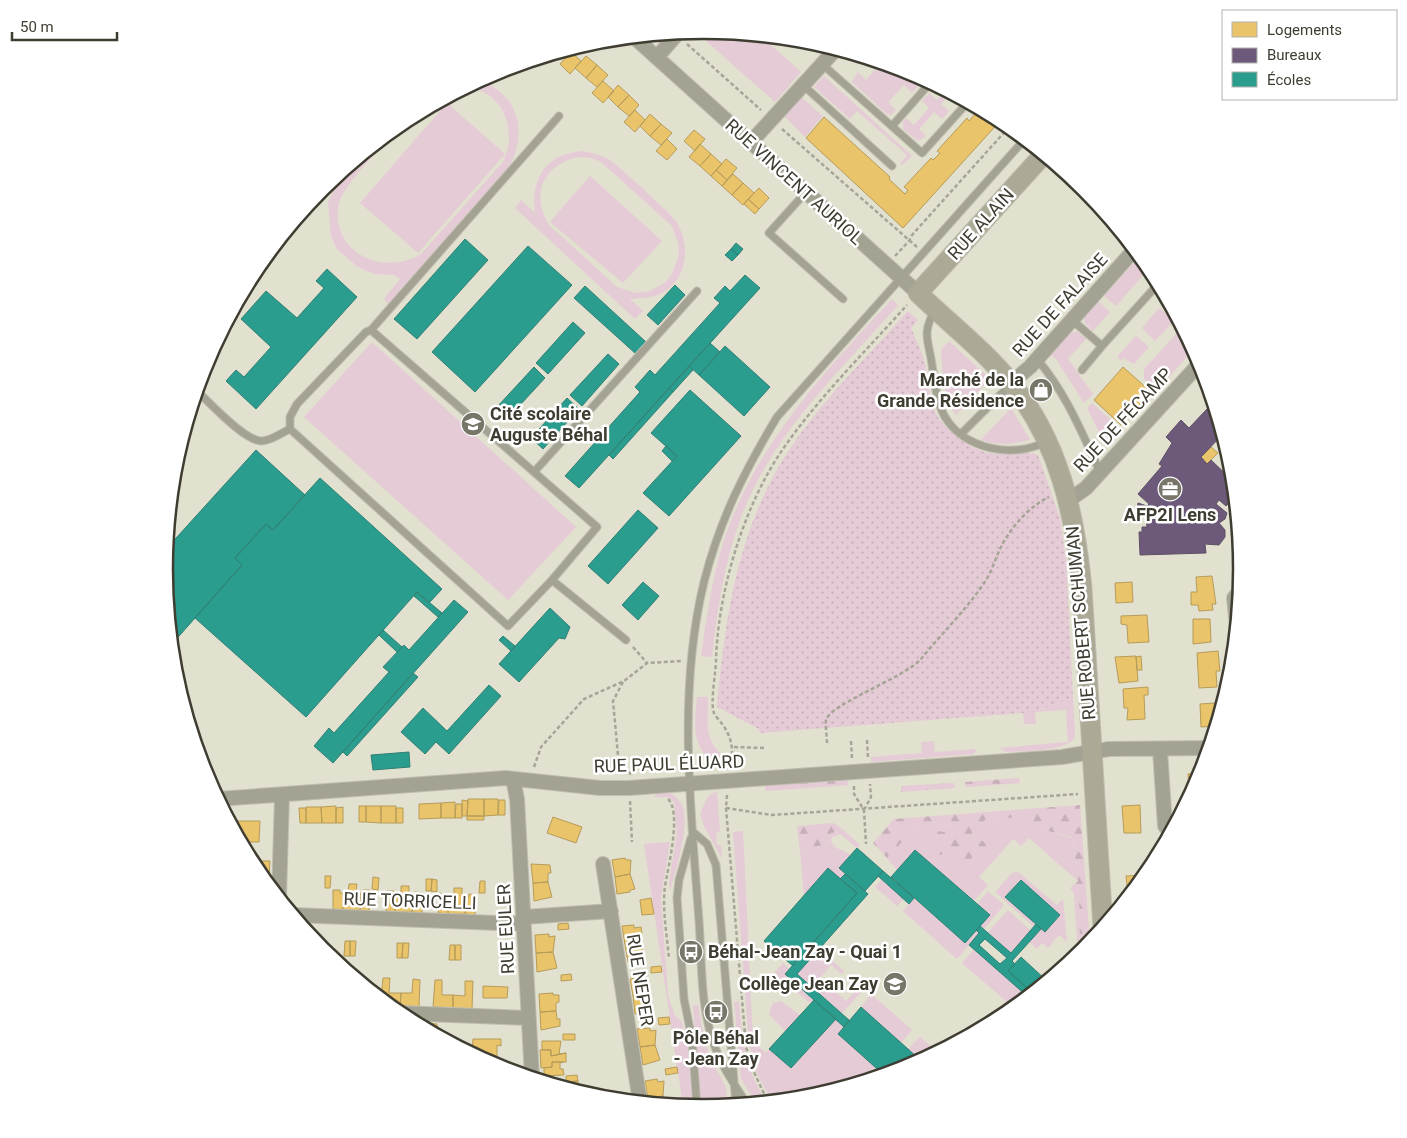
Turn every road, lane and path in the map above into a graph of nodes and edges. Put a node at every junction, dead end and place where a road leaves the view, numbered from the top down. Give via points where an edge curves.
1 (673, 40) edge
2 (684, 40) edge
3 (640, 42) edge
4 (831, 55) edge
5 (657, 57) junction
6 (822, 64) junction
7 (803, 85) junction
8 (926, 88) edge
9 (964, 107) edge
10 (559, 116) dead end
11 (771, 120) junction
12 (892, 126) junction
13 (1004, 132) edge
14 (751, 142) junction
15 (1020, 144) edge
16 (1039, 159) edge
17 (892, 166) dead end
18 (806, 192) junction
19 (909, 241) junction
20 (923, 253) junction
21 (1130, 255) edge
22 (887, 265) junction
23 (900, 278) junction
24 (1154, 289) edge
25 (697, 291) dead end
26 (918, 293) junction
27 (843, 298) dead end
28 (935, 310) junction
29 (1072, 320) junction
30 (954, 327) joint
31 (371, 330) junction
32 (1102, 346) junction
33 (1037, 359) junction
34 (1194, 369) edge
35 (1082, 370) dead end
36 (1011, 383) junction
37 (202, 396) edge
38 (290, 429) junction
39 (961, 434) junction
40 (1046, 441) junction
41 (534, 472) junction
42 (1100, 473) junction
43 (1068, 495) junction
44 (552, 580) junction
45 (626, 640) joint
46 (684, 661) dead end
47 (646, 663) junction
48 (624, 681) junction
49 (828, 743) dead end
50 (734, 747) junction
51 (764, 748) dead end
52 (1202, 748) edge
53 (1160, 750) junction
54 (1092, 753) junction
55 (513, 779) junction
56 (533, 781) junction
57 (728, 781) junction
58 (854, 781) dead end
59 (870, 782) dead end
60 (690, 784) junction
61 (630, 794) junction
62 (1080, 794) dead end
63 (282, 796) junction
64 (665, 798) dead end
65 (226, 799) edge
66 (620, 800) dead end
67 (726, 808) junction
68 (864, 810) junction
69 (1166, 827) edge
70 (693, 832) junction
71 (632, 842) dead end
72 (866, 844) dead end
73 (603, 864) dead end
74 (278, 886) edge
75 (611, 911) junction
76 (302, 915) edge
77 (1102, 919) edge
78 (524, 921) junction
79 (670, 963) dead end
80 (415, 1014) edge
81 (528, 1018) junction
82 (531, 1070) edge
83 (734, 1085) junction
84 (639, 1095) edge
85 (765, 1096) edge
86 (735, 1098) edge
87 (743, 1098) edge
88 (696, 1099) edge

1 - 5 street
2 - 11 path
3 - 5 street, RUE VINCENT AURIOL
4 - 6 street
5 - 14 street, RUE VINCENT AURIOL
6 - 7 street
6 - 12 lane
7 - 11 street
7 - 17 lane
8 - 12 lane
9 - 12 lane via 922,153
10 - 31 lane
11 - 14 street
11 - 19 path
13 - 19 path
14 - 18 street, RUE VINCENT AURIOL
15 - 20 lane
16 - 26 street, RUE ALAIN
18 - 22 street, RUE VINCENT AURIOL
18 - 27 lane via 769,233
19 - 20 path
19 - 22 path
20 - 23 lane
21 - 29 street, RUE DE FALAISE
22 - 23 street, RUE VINCENT AURIOL
23 - 26 street, RUE VINCENT AURIOL
23 - 60 lane via 777,417 729,503 704,584 692,662 687,738
24 - 32 lane
25 - 41 lane
26 - 28 street, RUE VINCENT AURIOL
26 - 50 path via 811,412 782,450 741,534 720,620 713,712
28 - 30 street, RUE VINCENT AURIOL
28 - 39 lane via 925,333 938,401 946,418
29 - 32 lane
29 - 33 street, RUE DE FALAISE
30 - 36 street, RUE ROBERT SCHUMAN
31 - 38 lane via 297,404 290,417
31 - 41 lane
32 - 35 lane
33 - 36 street, RUE DE FALAISE
33 - 42 lane via 1070,406
34 - 42 street, RUE DE FÉCAMP
36 - 39 lane
36 - 40 street, RUE ROBERT SCHUMAN
37 - 38 lane via 244,434 260,441
38 - 44 lane via 508,626
39 - 40 lane via 992,449 1036,447
40 - 43 street, RUE ROBERT SCHUMAN
41 - 44 lane via 597,527
42 - 43 street, RUE DE FÉCAMP via 1086,488
43 - 49 path via 1040,502 1022,518 1003,543 986,580 915,666 830,714 826,720
43 - 54 street, RUE ROBERT SCHUMAN via 1082,588
44 - 45 lane
45 - 47 path
46 - 47 path
47 - 48 path
48 - 56 path via 584,698 541,747 534,765
48 - 61 path via 613,701 619,766 630,773
50 - 51 path
50 - 57 path
52 - 53 street, RUE PAUL ÉLUARD
53 - 54 street, RUE PAUL ÉLUARD via 1109,749
53 - 69 street
54 - 57 street, RUE PAUL ÉLUARD
54 - 77 street, RUE ROBERT SCHUMAN
55 - 56 street, RUE PAUL ÉLUARD
55 - 63 street, RUE PAUL ÉLUARD
55 - 78 street, RUE EULER
56 - 61 street, RUE PAUL ÉLUARD
57 - 60 street, RUE PAUL ÉLUARD
57 - 67 path
58 - 68 path via 854,794
59 - 68 path via 871,797
60 - 61 street, RUE PAUL ÉLUARD
60 - 70 lane
61 - 66 path
61 - 71 path
62 - 68 path
63 - 65 street, RUE PAUL ÉLUARD
63 - 74 street
64 - 79 path via 671,803 674,833 664,899
67 - 68 path via 772,815
67 - 85 path via 746,1047
68 - 72 path
70 - 83 lane via 708,1023 723,1067
70 - 83 lane via 706,844 716,865
70 - 88 lane via 677,898 684,1000 692,1039
73 - 75 street, RUE NEPER
75 - 78 street, RUE TORRICELLI
75 - 84 street, RUE NEPER
76 - 78 street, RUE TORRICELLI
78 - 81 street, RUE EULER
80 - 81 street
81 - 82 street, RUE EULER
83 - 86 lane
83 - 87 lane

